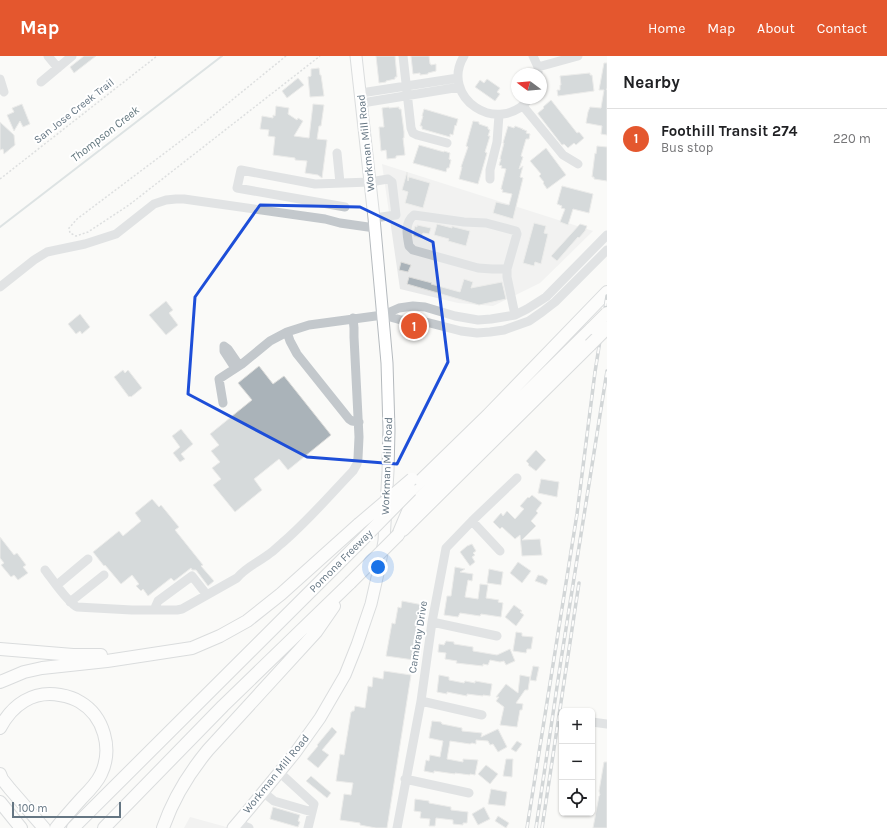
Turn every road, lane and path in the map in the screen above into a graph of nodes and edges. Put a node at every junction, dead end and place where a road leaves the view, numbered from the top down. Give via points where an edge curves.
1 (48, 56) edge
2 (72, 56) edge
3 (157, 56) edge
4 (286, 56) edge
5 (320, 56) edge
6 (356, 56) edge
7 (402, 56) edge
8 (464, 56) edge
9 (533, 56) edge
10 (578, 56) edge
11 (58, 68) junction
12 (537, 68) edge
13 (544, 68) edge
14 (0, 79) edge
15 (41, 82) dead end
16 (459, 82) junction
17 (407, 91) junction
18 (4, 92) dead end
19 (361, 98) junction
20 (523, 106) joint
21 (499, 115) junction
22 (447, 143) dead end
23 (337, 153) dead end
24 (578, 164) dead end
25 (0, 179) edge
26 (490, 179) dead end
27 (370, 182) junction
28 (340, 183) junction
29 (318, 193) junction
30 (345, 207) dead end
31 (396, 215) junction
32 (409, 219) junction
33 (375, 223) junction
34 (606, 236) edge
35 (605, 252) edge
36 (507, 269) junction
37 (0, 287) edge
38 (607, 292) edge
39 (607, 313) edge
40 (515, 314) junction
41 (383, 315) junction
42 (353, 318) junction
43 (607, 328) edge
44 (287, 332) junction
45 (223, 403) dead end
46 (359, 422) junction
47 (517, 478) dead end
48 (411, 484) junction
49 (472, 521) junction
50 (398, 535) junction
51 (500, 551) dead end
52 (88, 559) dead end
53 (45, 570) dead end
54 (104, 575) dead end
55 (350, 583) junction
56 (57, 585) junction
57 (207, 595) junction
58 (70, 602) junction
59 (154, 610) junction
60 (432, 622) junction
61 (497, 636) dead end
62 (0, 649) edge
63 (135, 657) junction
64 (0, 682) edge
65 (420, 701) junction
66 (482, 715) dead end
67 (595, 722) edge
68 (607, 724) edge
69 (0, 728) edge
70 (279, 772) junction
71 (0, 774) edge
72 (406, 779) junction
73 (263, 792) junction
74 (469, 793) dead end
75 (0, 802) edge
76 (312, 812) junction
77 (234, 825) edge
78 (20, 828) edge
79 (44, 828) edge
80 (56, 828) edge
81 (73, 828) edge
82 (104, 828) edge
83 (162, 828) edge
84 (249, 828) edge
85 (308, 828) edge
86 (397, 828) edge

1 - 11 street
2 - 11 street
3 - 25 path, San Jose Creek Trail
4 - 5 path via 194,131 77,219 69,228 70,233 76,236 88,232 129,205
6 - 19 main road, Workman Mill Road
7 - 17 street
8 - 16 street via 460,65
9 - 12 street
10 - 13 street
11 - 15 street
14 - 18 street
16 - 17 street
16 - 21 street via 474,106 489,114
17 - 19 street
17 - 22 street via 413,133
19 - 27 main road, Workman Mill Road
20 - 21 street
20 - 24 street via 563,155
21 - 26 street
23 - 28 street
27 - 28 street
27 - 31 street via 388,179 392,182
27 - 33 main road, Workman Mill Road
28 - 29 street
29 - 29 street via 315,184 241,170 237,188
29 - 30 street
31 - 32 street
31 - 33 street
32 - 36 street via 406,233 409,246 413,250 478,268
32 - 36 street via 414,215 486,223 516,231
33 - 37 street via 340,223 184,199 166,200 154,204 116,234 47,252
33 - 41 main road, Workman Mill Road
34 - 40 street via 546,297
35 - 41 street via 555,302 529,321 504,330 461,331
36 - 40 street
38 - 48 highway, Pomona Freeway via 488,415
39 - 50 highway, bridge via 409,509
40 - 41 street via 478,320 413,306 399,308
41 - 42 street
41 - 70 main road, Workman Mill Road via 389,430 384,541 379,569 371,604 345,675 320,718
42 - 44 street via 309,325
42 - 46 street
43 - 50 highway, Pomona Freeway, bridge
44 - 45 street via 270,341 219,379
44 - 46 street via 296,354 349,419
46 - 57 street via 358,458 353,472 269,555
47 - 49 street, Cambray Drive
48 - 63 highway, bridge via 359,524 281,594 247,620 220,636 192,648
48 - 81 highway, Pomona Freeway, bridge via 356,546
49 - 51 street
49 - 60 street, Cambray Drive via 446,548
50 - 55 highway, Pomona Freeway, bridge
52 - 56 street
53 - 56 street
54 - 58 street
55 - 82 highway, Pomona Freeway via 223,706
55 - 83 highway via 316,632 196,764 173,802
56 - 58 street
57 - 59 street via 182,609
57 - 59 street via 192,576 158,601
58 - 59 street via 77,607
60 - 61 street
60 - 65 street, Cambray Drive
62 - 63 highway
63 - 64 highway via 42,668
65 - 66 street
65 - 72 street, Cambray Drive
67 - 68 street
69 - 80 highway via 14,708 40,695 52,694 79,701 98,719 107,746 106,762 101,775
70 - 73 main road, Workman Mill Road
70 - 76 street via 314,804
71 - 79 highway
72 - 74 street
72 - 86 street, Cambray Drive
73 - 76 street via 274,801
73 - 77 main road, Workman Mill Road
75 - 78 highway
76 - 85 street
77 - 84 street, Workman Mill Road

